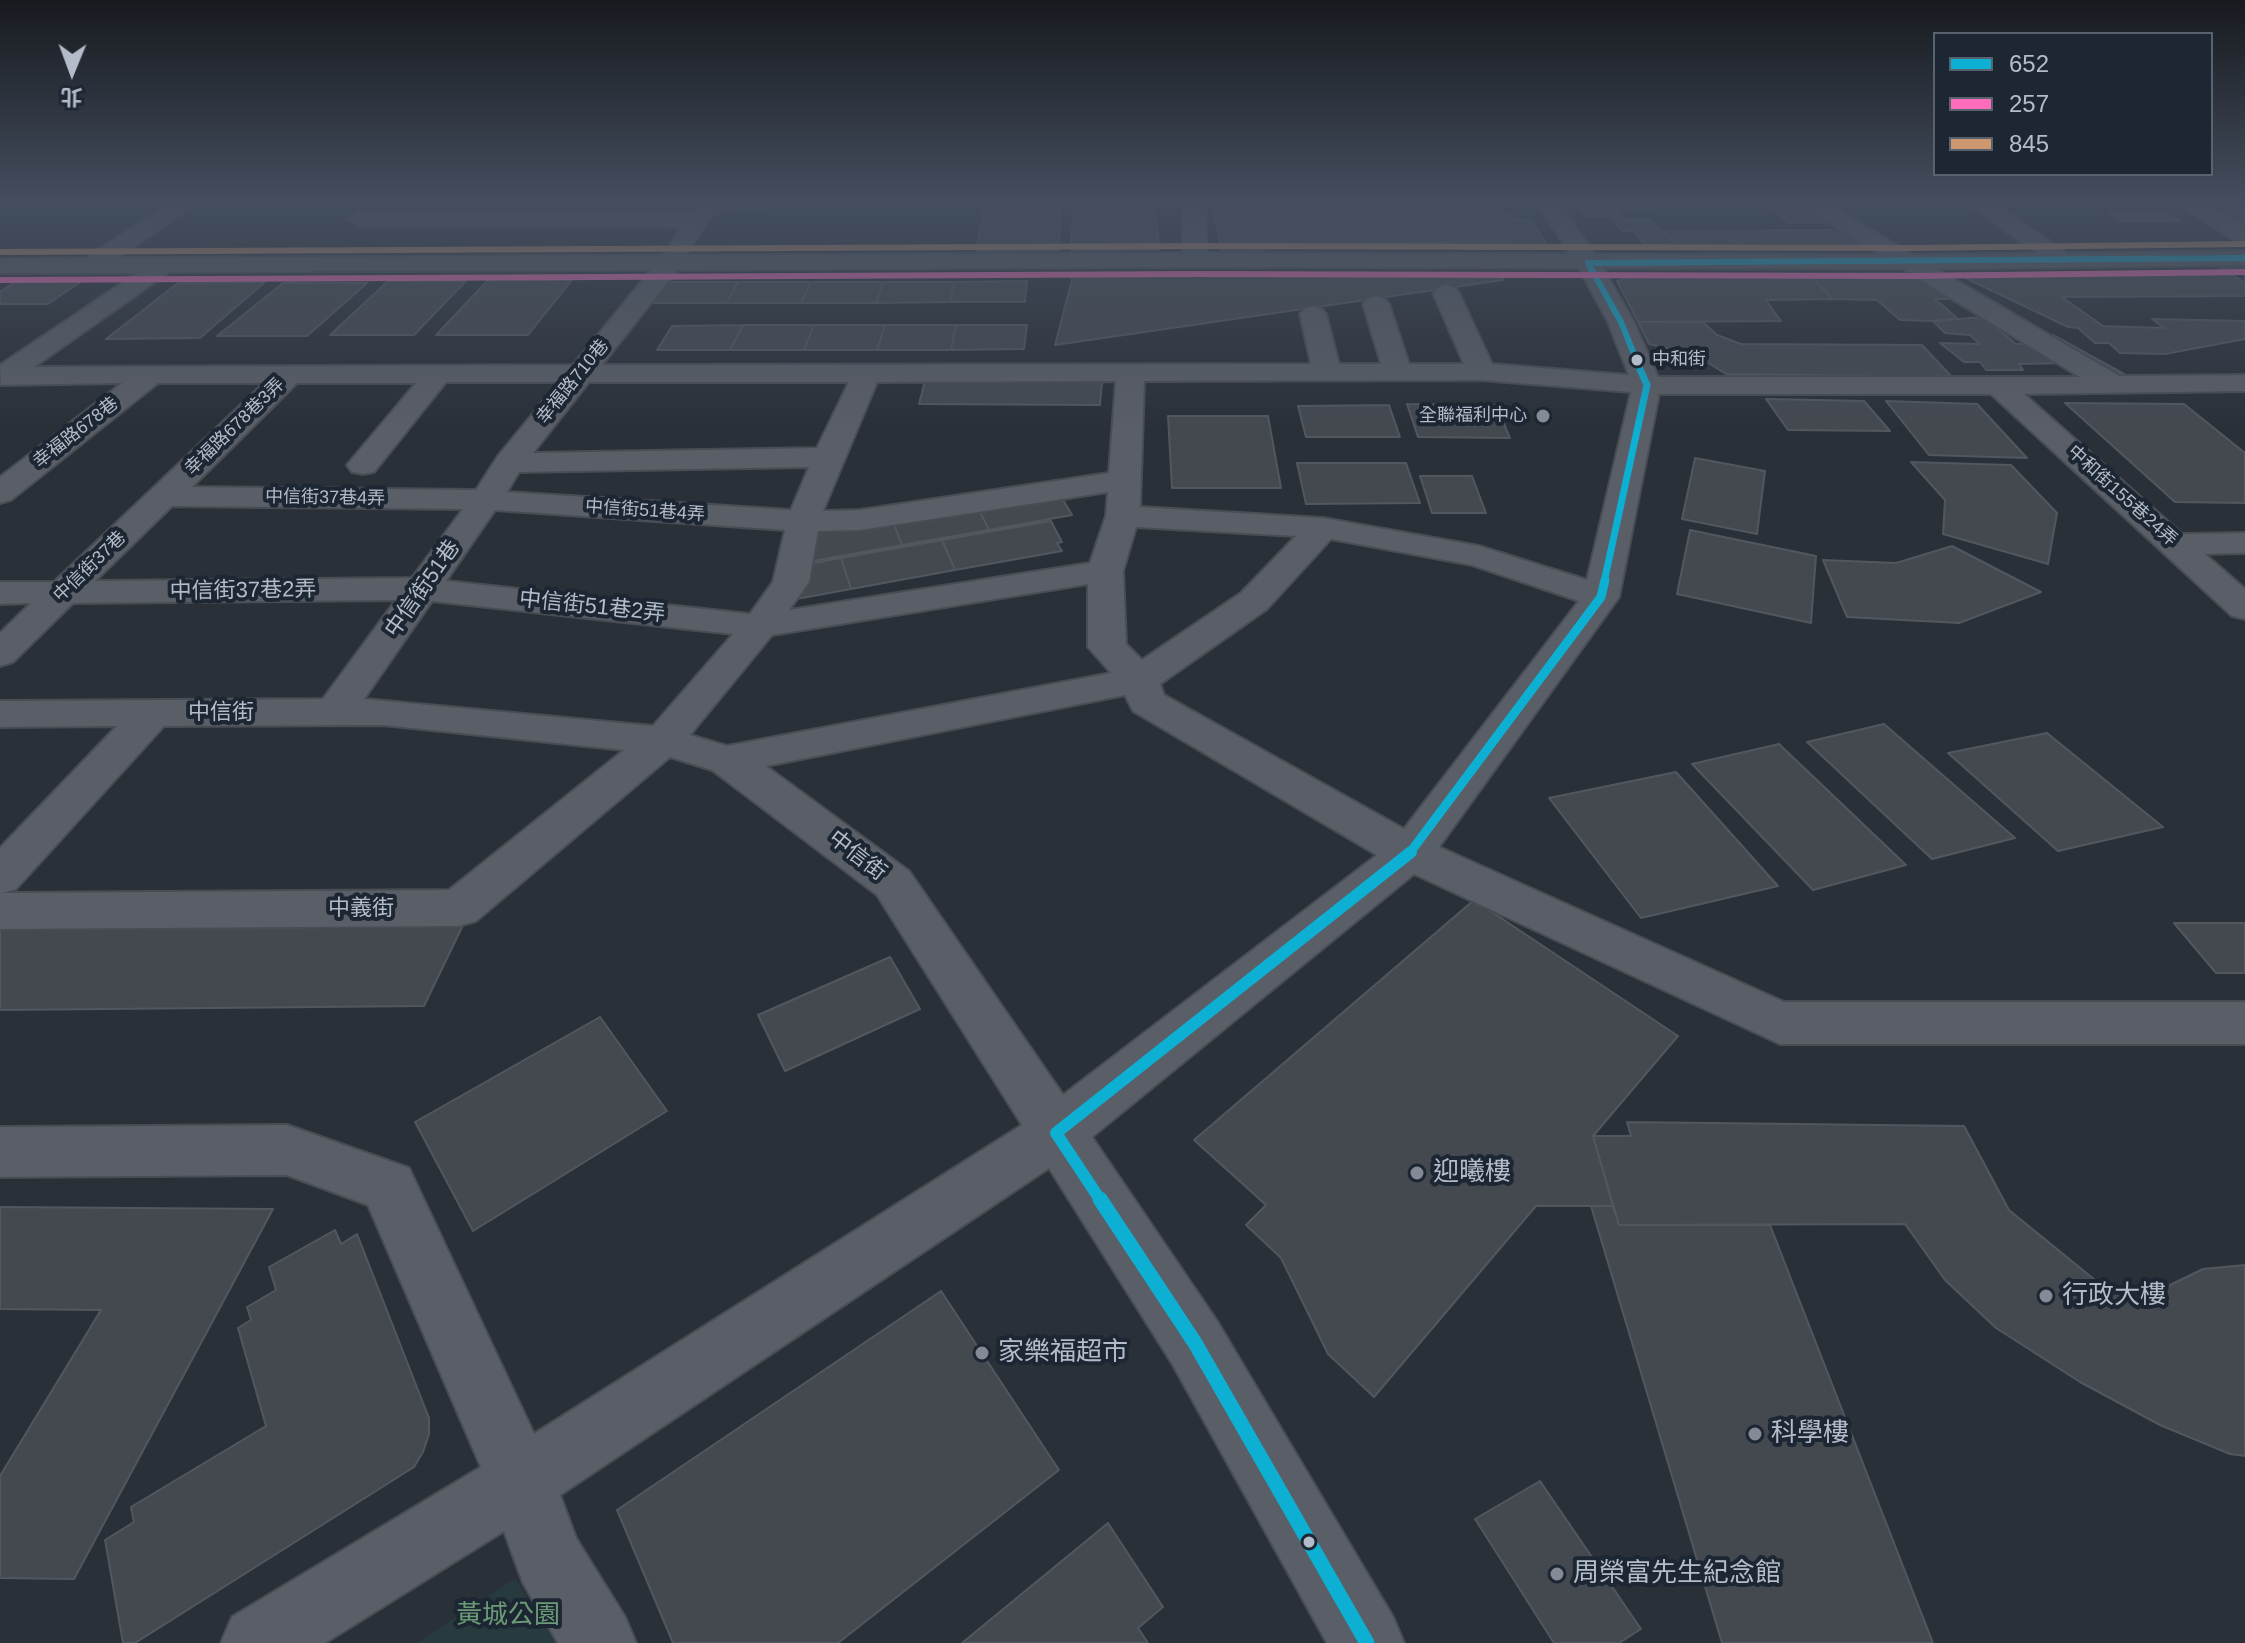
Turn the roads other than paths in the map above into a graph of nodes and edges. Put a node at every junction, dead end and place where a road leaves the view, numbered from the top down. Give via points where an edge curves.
1 (147, 277) edge
2 (659, 277) edge
3 (1596, 277) edge
4 (1934, 277) edge
5 (1446, 293) dead end
6 (1376, 304) dead end
7 (1313, 314) dead end
8 (1482, 372) junction
9 (153, 373) junction
10 (439, 373) junction
11 (580, 373) junction
12 (867, 373) junction
13 (1327, 373) junction
14 (1398, 373) junction
15 (290, 374) junction
16 (1130, 375) junction
17 (1, 376) edge
18 (2191, 382) junction
19 (2245, 383) edge
20 (2112, 384) junction
21 (1647, 385) junction
22 (1998, 386) junction
23 (2245, 411) edge
24 (828, 457) junction
25 (509, 463) junction
26 (363, 465) dead end
27 (172, 488) junction
28 (0, 493) edge
29 (1124, 498) junction
30 (486, 500) junction
31 (803, 521) junction
32 (1323, 528) junction
33 (2245, 543) edge
34 (2175, 544) junction
35 (1105, 571) junction
36 (423, 589) junction
37 (0, 593) edge
38 (63, 594) junction
39 (1601, 597) junction
40 (2245, 608) edge
41 (760, 626) junction
42 (0, 654) edge
43 (1139, 680) junction
44 (335, 712) junction
45 (153, 713) junction
46 (0, 714) edge
47 (663, 741) junction
48 (727, 760) junction
49 (1410, 853) junction
50 (0, 877) edge
51 (0, 911) edge
52 (2245, 1023) edge
53 (1056, 1133) junction
54 (0, 1152) edge
55 (521, 1481) junction
56 (258, 1643) edge
57 (599, 1643) edge
58 (1367, 1643) edge

1 - 17 street
2 - 11 street, 幸福路710巷
3 - 21 street
4 - 20 street
5 - 8 street
6 - 14 street
7 - 13 street
8 - 14 street
8 - 21 street
9 - 15 street
9 - 17 street
9 - 28 street, 幸福路678巷
10 - 11 street
10 - 15 street
10 - 26 street
11 - 12 street
11 - 25 street, 幸福路710巷
12 - 16 street
12 - 24 street, 中義街
13 - 14 street
13 - 16 street
15 - 27 street, 幸福路678巷3弄
16 - 29 street
18 - 19 street
18 - 20 street
18 - 23 street
20 - 22 street
21 - 22 street
21 - 39 street
22 - 34 street, 中和街155巷24弄
24 - 25 street
24 - 31 street, 中義街
25 - 30 street, 中信街51巷
27 - 30 street, 中信街37巷4弄
27 - 38 street, 中信街37巷
29 - 31 street, 中信街51巷4弄
29 - 32 street, 中信街51巷4弄
29 - 35 street
30 - 31 street, 中信街51巷4弄
30 - 36 street, 中信街51巷
31 - 41 street, 中義街 via 791,582
32 - 39 street, 中信街51巷4弄 via 1479,556
32 - 43 street via 1254,601
33 - 34 street
34 - 40 street, 中和街155巷24弄
35 - 41 street, 中信街51巷2弄
35 - 43 street via 1107,647
36 - 38 street, 中信街37巷2弄
36 - 41 street, 中信街51巷2弄
36 - 44 street, 中信街51巷
37 - 38 street, 中信街37巷2弄
38 - 42 street, 中信街37巷
39 - 49 street
41 - 47 street, 中義街
43 - 48 street
43 - 49 street via 1147,702
44 - 45 street, 中信街
44 - 47 street, 中信街 via 383,712
45 - 46 street, 中信街
45 - 50 street
47 - 48 street, 中信街
47 - 51 street, 中義街 via 459,908
48 - 53 street, 中信街 via 893,883
49 - 52 street via 1780,1023
49 - 53 street
53 - 55 street
53 - 58 street, 中信街 via 1195,1343
54 - 55 street via 287,1150 389,1187
55 - 56 street
55 - 57 street via 548,1558

